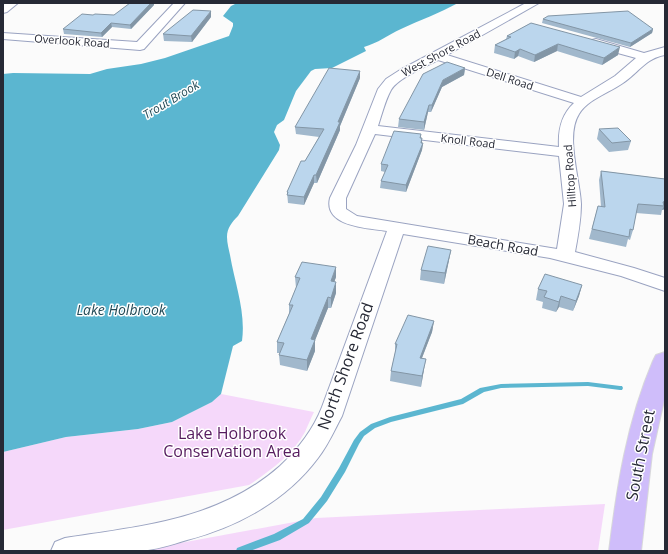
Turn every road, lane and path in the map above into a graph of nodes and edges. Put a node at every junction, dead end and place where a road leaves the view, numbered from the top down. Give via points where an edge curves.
1 (13, 3) edge
2 (180, 3) edge
3 (534, 3) edge
4 (3, 10) edge
5 (506, 18) junction
6 (520, 22) dead end
7 (3, 36) edge
8 (586, 40) edge
9 (665, 51) edge
10 (436, 55) junction
11 (645, 57) junction
12 (583, 102) junction
13 (369, 129) junction
14 (566, 152) junction
15 (340, 213) joint
16 (397, 228) junction
17 (565, 256) junction
18 (665, 285) edge
19 (665, 361) edge
20 (65, 551) edge
21 (625, 551) edge

1 - 4 street
2 - 7 street, Overlook Road via 140,46
3 - 5 street, West Shore Road
5 - 6 street
5 - 10 street, West Shore Road
8 - 11 street
9 - 11 street, Hilltop Road
10 - 12 street, Dell Road
10 - 13 street, West Shore Road via 391,82 385,89
11 - 12 street, Hilltop Road via 619,79
12 - 14 street, Hilltop Road via 569,119
13 - 14 street, Knoll Road
13 - 15 street, West Shore Road via 338,198 336,206
14 - 17 street, Hilltop Road via 572,186 572,213
15 - 16 street, Beach Road via 353,220
16 - 17 street, Beach Road
16 - 20 street, North Shore Road via 330,417 311,449 286,476 250,502 209,522
17 - 18 street, Beach Road
19 - 21 main road, South Street via 645,421

